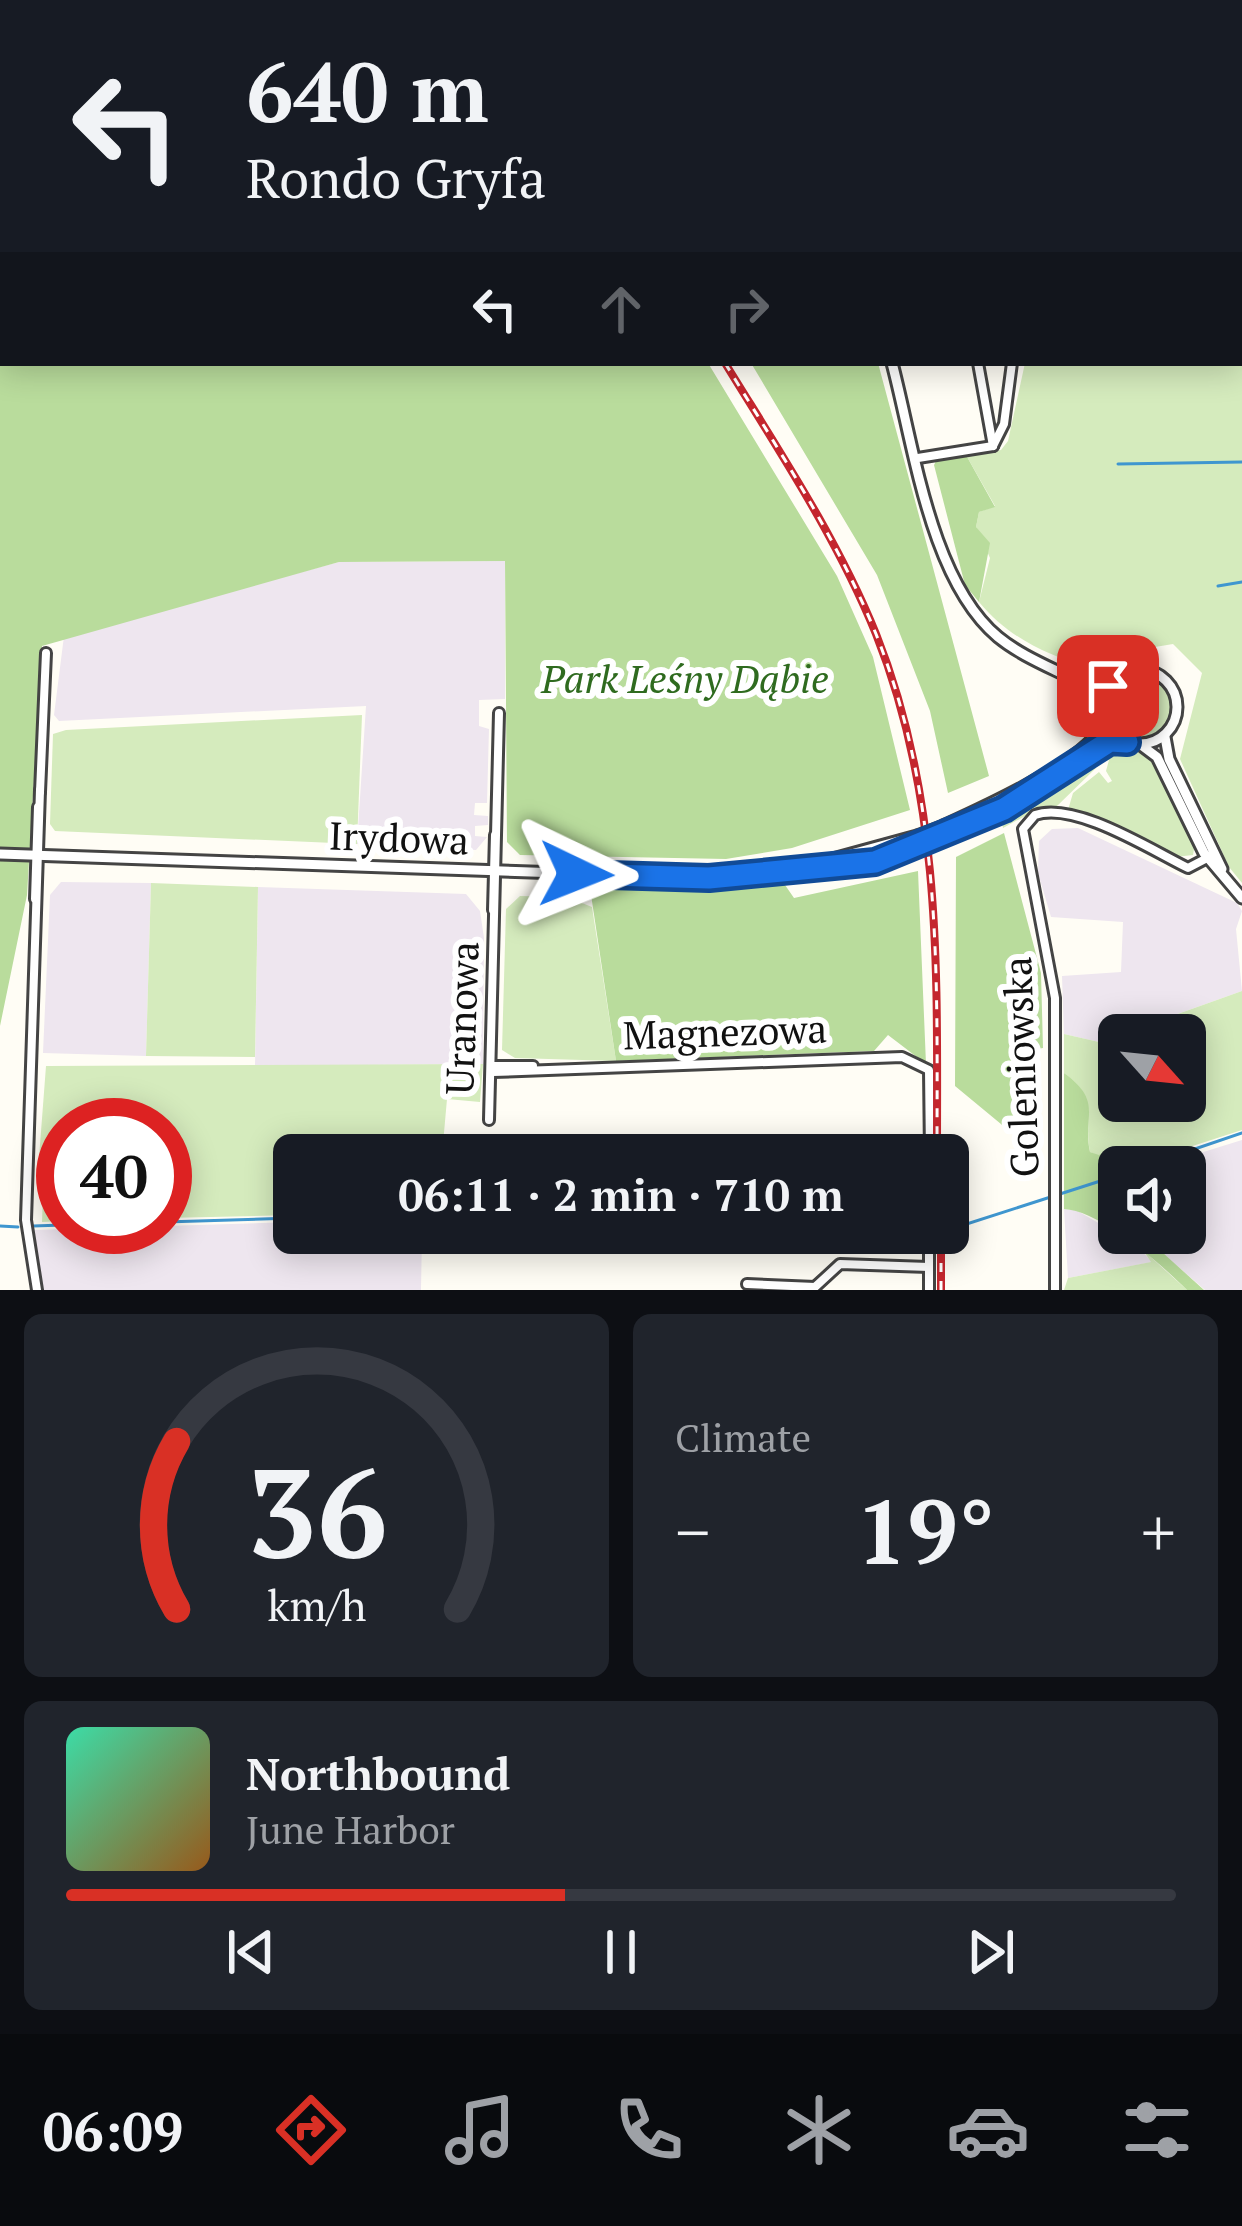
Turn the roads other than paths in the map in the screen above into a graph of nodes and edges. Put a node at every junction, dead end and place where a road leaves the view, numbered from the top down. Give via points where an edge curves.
1 (893, 366) edge
2 (979, 366) edge
3 (1012, 366) edge
4 (993, 446) junction
5 (918, 458) junction
6 (46, 652) dead end
7 (1048, 666) junction
8 (1113, 680) junction
9 (1103, 711) junction
10 (500, 713) dead end
11 (1169, 730) junction
12 (1132, 743) junction
13 (40, 790) junction
14 (496, 831) junction
15 (942, 833) junction
16 (42, 834) junction
17 (499, 850) junction
18 (0, 854) edge
19 (38, 855) junction
20 (1208, 855) junction
21 (60, 856) junction
22 (495, 871) junction
23 (518, 872) junction
24 (1242, 898) edge
25 (493, 1069) junction
26 (488, 1120) dead end
27 (931, 1134) edge
28 (929, 1254) edge
29 (929, 1268) junction
30 (747, 1284) dead end
31 (37, 1290) edge
32 (929, 1290) edge
33 (1055, 1290) edge

1 - 5 street
2 - 4 street
3 - 4 street via 1007,413
4 - 5 street
5 - 7 street via 964,600 999,638
6 - 13 street
7 - 8 street via 1099,684
7 - 9 street via 1095,691
8 - 9 street
8 - 11 street via 1139,670 1162,677 1177,705
9 - 12 street via 1111,731
9 - 15 street, Irydowa via 1098,734
10 - 14 street
11 - 12 street
11 - 20 street via 1166,752
12 - 15 street, Irydowa via 1110,741 1028,796
12 - 20 street via 1154,752
13 - 16 street
13 - 19 street
14 - 17 street
14 - 22 street
15 - 23 street, Irydowa, bridge via 796,869 709,878
16 - 19 street
16 - 21 street
17 - 22 street
17 - 23 street
18 - 19 street, Irydowa
19 - 21 street, Irydowa
19 - 31 street via 26,1227
20 - 24 street
20 - 33 street, Goleniowska via 1191,868 1056,812 1030,818 1022,845 1052,969
21 - 22 street, Irydowa
22 - 23 street, Irydowa
22 - 25 street, Uranowa
25 - 26 street, Uranowa
25 - 27 street, Magnezowa via 895,1057 929,1070
28 - 29 street
29 - 30 street via 840,1264 815,1287
29 - 32 street

